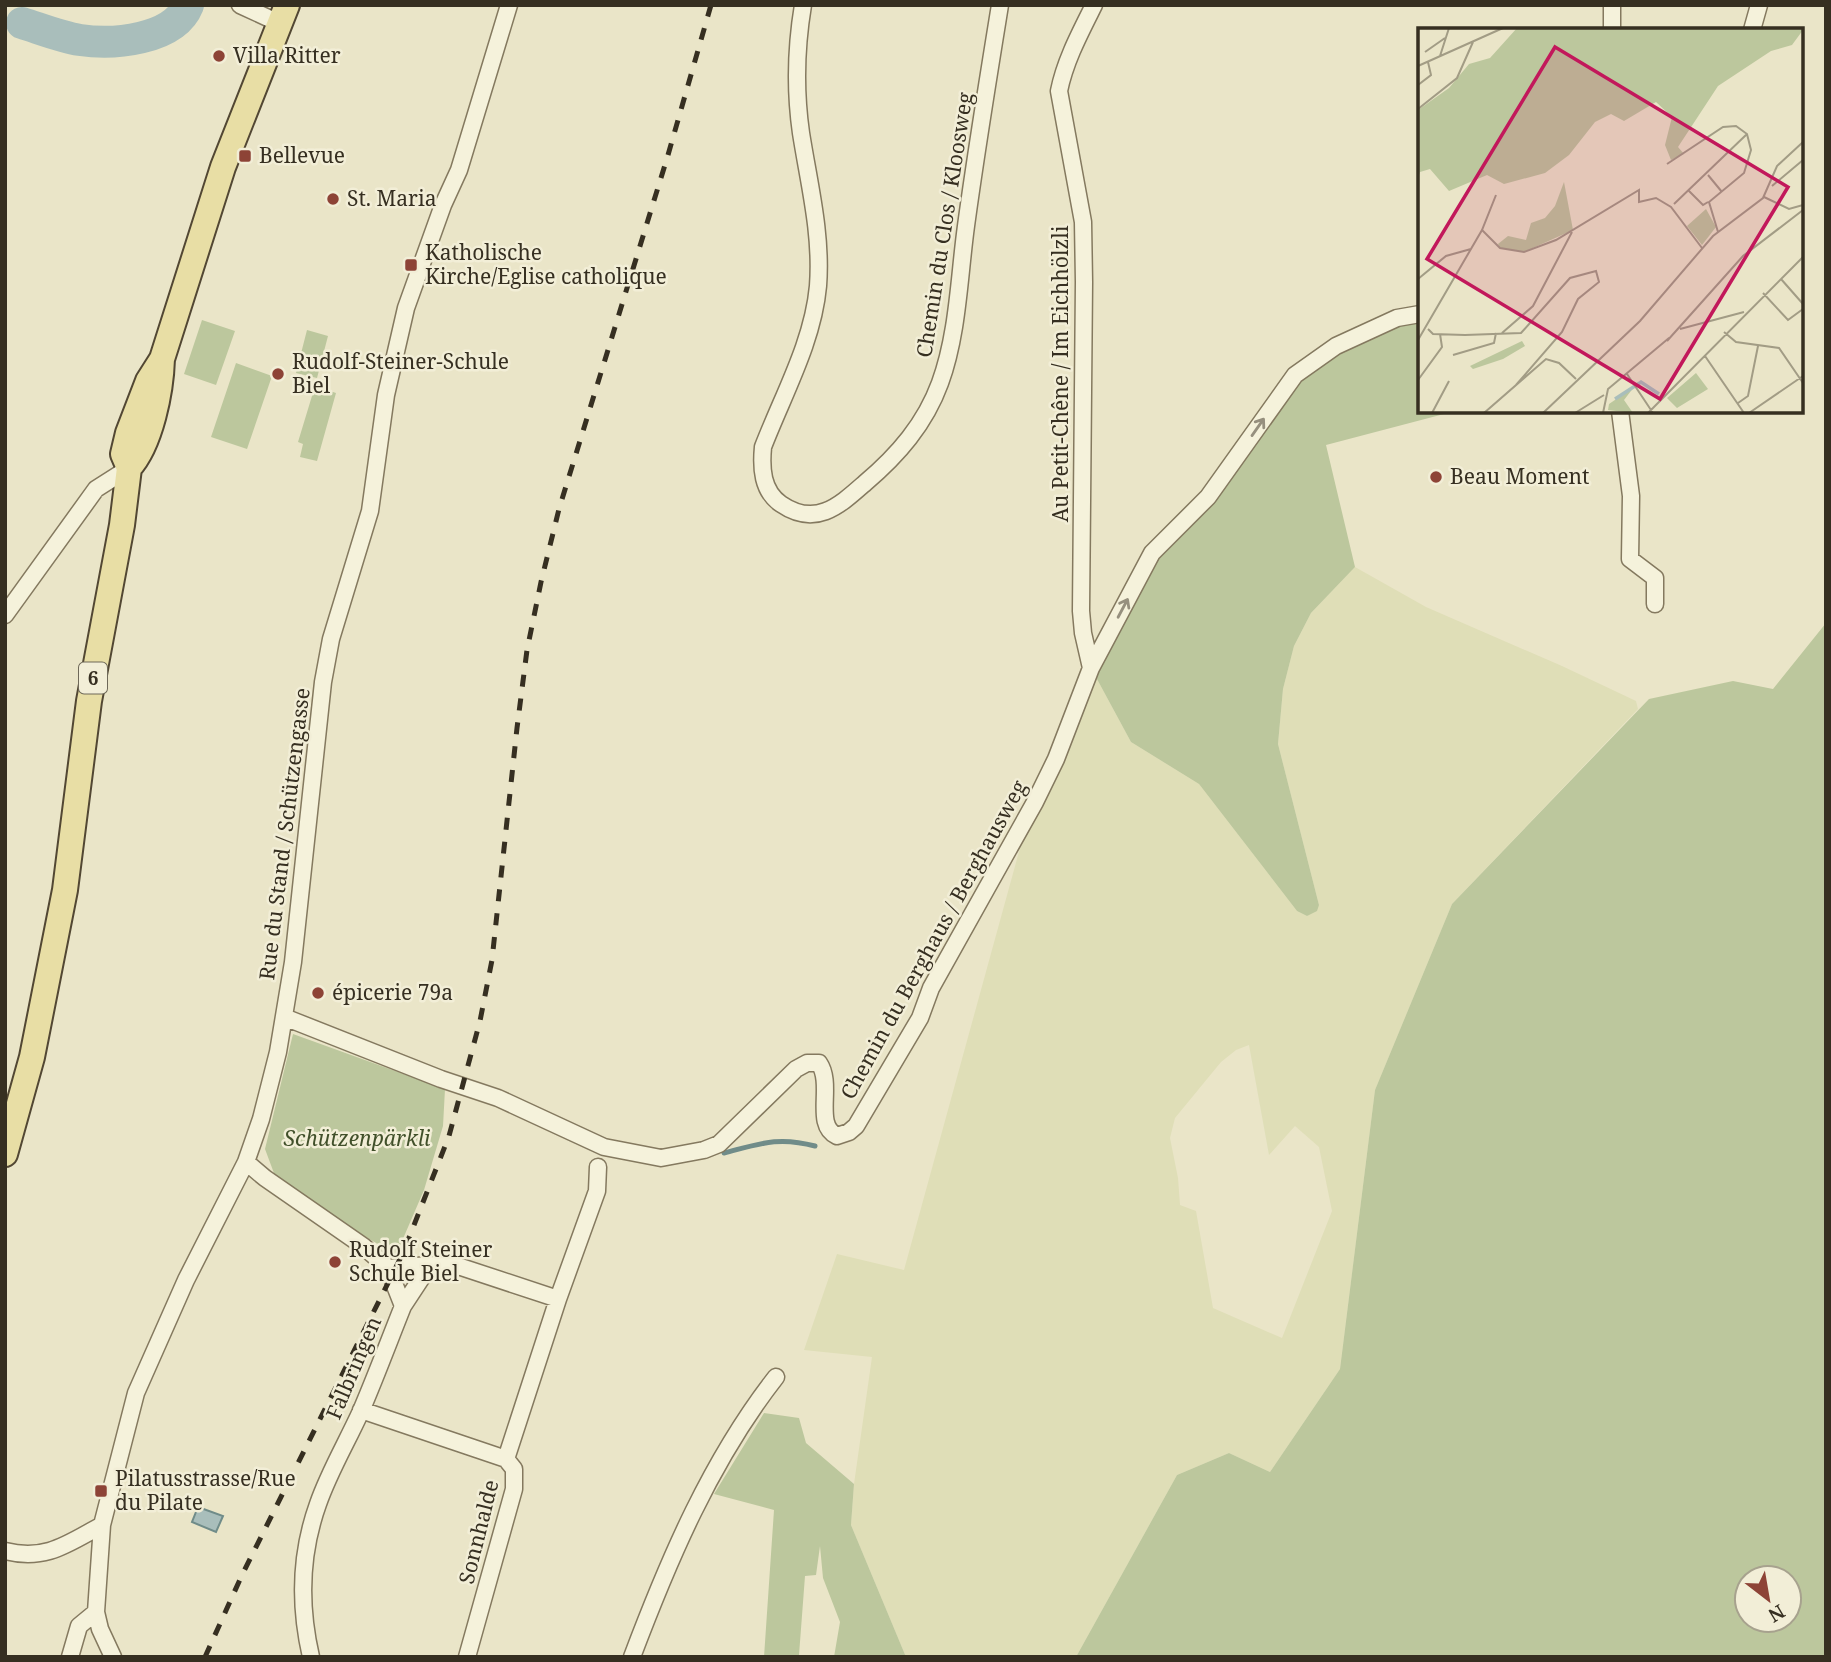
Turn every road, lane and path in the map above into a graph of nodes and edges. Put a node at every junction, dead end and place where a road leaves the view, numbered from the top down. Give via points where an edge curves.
1 (240, 5) edge
2 (509, 5) edge
3 (803, 5) edge
4 (1000, 5) edge
5 (1094, 5) edge
6 (1612, 5) edge
7 (1759, 5) edge
8 (283, 14) edge
9 (1612, 28) edge
10 (1753, 28) edge
11 (1418, 314) edge
12 (1620, 413) edge
13 (129, 468) junction
14 (1655, 604) dead end
15 (5, 615) edge
16 (1091, 668) junction
17 (284, 1017) junction
18 (5, 1154) edge
19 (246, 1162) junction
20 (598, 1167) dead end
21 (430, 1265) junction
22 (388, 1268) junction
23 (558, 1299) junction
24 (403, 1306) junction
25 (776, 1377) dead end
26 (361, 1410) junction
27 (506, 1460) junction
28 (102, 1525) junction
29 (5, 1551) edge
30 (96, 1612) junction
31 (70, 1657) edge
32 (113, 1657) edge
33 (311, 1657) edge
34 (467, 1657) edge
35 (632, 1657) edge

1 - 8 street
2 - 17 street, Rue du Stand / Schützengasse via 459,170 406,308 386,395 370,511 331,639
3 - 4 street, Chemin du Clos / Kloosweg via 797,85 817,233 818,288 807,338 761,461 770,494 782,505 813,514 839,506 892,460 926,415 940,383 950,347
5 - 16 street, Au Petit-Chêne / Im Eichhölzli via 1059,91 1083,222 1081,611
6 - 9 street
7 - 10 street
8 - 13 main road, 6 via 223,167 162,359 161,385 142,450
16 -> 11 street, Chemin du Berghaus / Berghausweg via 1152,552 1208,497 1295,375 1336,346 1397,318
12 - 14 street via 1631,496 1630,559 1655,578
13 - 15 street via 96,489
13 - 18 main road, 6 via 89,701 65,890 32,1057
16 - 17 street, Chemin du Berghaus / Berghausweg via 1035,802 931,988 920,1018 849,1132 837,1136 830,1130 823,1112 825,1074 816,1062 796,1069 719,1144 661,1158 604,1147 498,1098
17 - 19 street, Rue du Stand / Schützengasse via 274,1072
19 - 22 street, Falbringen
19 - 28 street, Rue du Stand / Schützengasse via 136,1393
20 - 23 street, Sonnhalde via 597,1191
21 - 22 street
21 - 23 street via 461,1267
21 - 24 street
22 - 24 street, Falbringen
23 - 27 street, Sonnhalde
24 - 26 street, Falbringen
25 - 35 street via 725,1453 694,1510
26 - 27 street
26 - 33 street, Falbringen via 318,1503 307,1546 302,1592
27 - 34 street, Sonnhalde via 514,1469 514,1489
28 - 29 street via 44,1554
28 - 30 street, Rue du Stand / Schützengasse
30 - 31 street via 79,1626
30 - 32 street, Rue du Stand / Schützengasse

